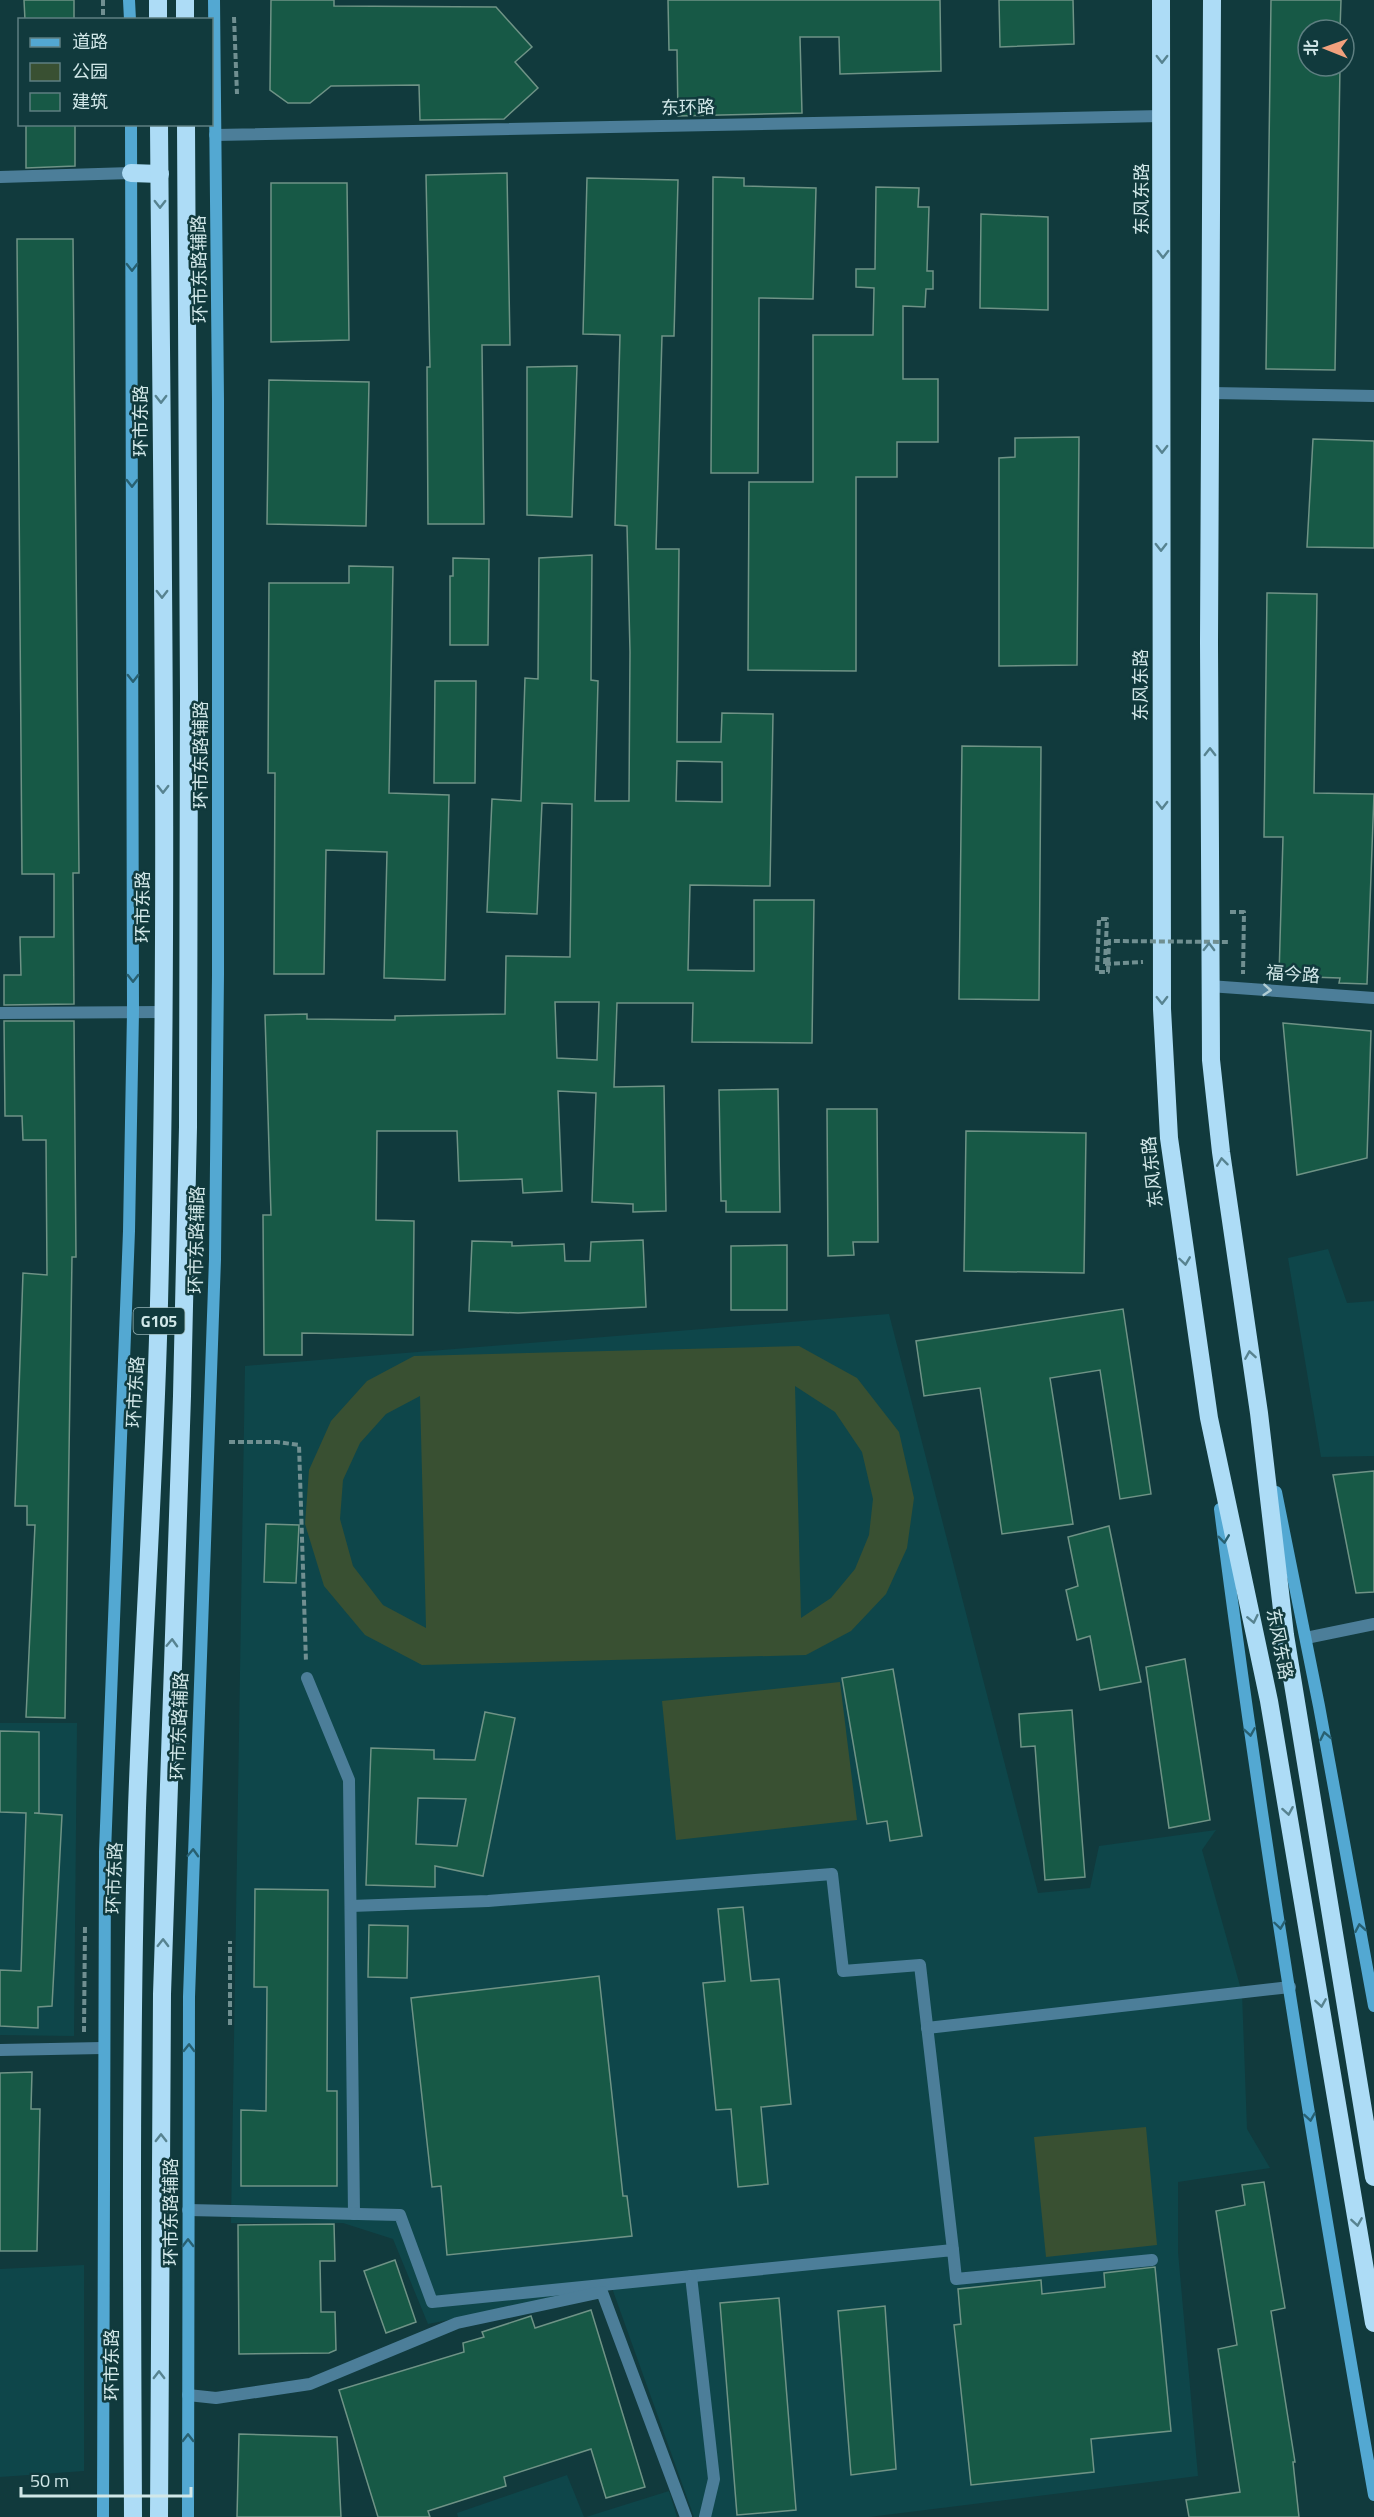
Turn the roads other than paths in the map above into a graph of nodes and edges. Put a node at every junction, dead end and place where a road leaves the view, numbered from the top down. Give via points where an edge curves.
1 (129, 0) edge
2 (158, 0) edge
3 (185, 0) edge
4 (214, 0) edge
5 (1161, 0) edge
6 (1212, 0) edge
7 (130, 18) edge
8 (158, 18) edge
9 (185, 18) edge
10 (1162, 116) junction
11 (131, 126) edge
12 (159, 126) edge
13 (186, 126) edge
14 (215, 135) junction
15 (131, 173) junction
16 (160, 174) junction
17 (0, 177) edge
18 (1211, 393) junction
19 (1374, 396) edge
20 (1209, 986) junction
21 (1374, 998) edge
22 (132, 1012) junction
23 (163, 1012) junction
24 (0, 1013) edge
25 (1259, 1413) junction
26 (1209, 1418) junction
27 (1374, 1624) edge
28 (1305, 1638) junction
29 (307, 1678) road end
30 (351, 1906) junction
31 (1372, 1985) edge
32 (1290, 1987) junction
33 (1374, 2006) edge
34 (927, 2028) junction
35 (102, 2048) junction
36 (0, 2050) edge
37 (1372, 2168) edge
38 (188, 2210) junction
39 (354, 2214) junction
40 (953, 2250) junction
41 (1152, 2260) dead end
42 (691, 2276) junction
43 (1374, 2323) edge
44 (188, 2395) junction
45 (1374, 2495) edge
46 (103, 2517) edge
47 (133, 2517) edge
48 (159, 2517) edge
49 (188, 2517) edge
50 (686, 2517) edge
51 (705, 2517) edge

1 - 7 main road
2 - 8 highway
3 - 9 highway
4 - 14 main road, 环市东路辅路
5 -> 10 highway, 东风东路
6 - 18 highway, 东风东路
10 - 14 street, 东环路
10 -> 26 highway, 东风东路 via 1162,962 1169,1138
11 - 15 main road
12 - 16 highway, 环市东路 / G105
48 -> 13 highway, G105 via 162,1994 183,1396 188,1115
38 -> 14 main road, 环市东路辅路 via 194,1817 214,1259 219,665
15 - 16 highway
15 - 17 street
15 -> 22 main road
16 -> 23 highway, 环市东路 / G105
18 - 19 street
20 -> 18 highway, 东风东路
20 -> 21 street, 福今路
25 -> 20 highway, 东风东路 via 1221,1152 1211,1060
22 - 23 street
22 - 24 street
22 - 35 main road via 129,1231 106,1819
23 - 47 highway, 环市东路 / G105 via 159,1308 138,1791 130,2087
25 - 28 main road
25 - 37 highway, 东风东路 via 1284,1623
26 -> 32 main road via 1240,1663
26 -> 43 highway, 东风东路 via 1265,1677
27 - 28 street
31 -> 28 main road
29 - 30 street via 349,1780
30 - 34 street via 488,1901 832,1874 843,1971 920,1965
30 - 39 street
31 - 33 main road
32 - 34 street
32 -> 45 main road
34 - 40 street
35 - 36 street
35 - 46 main road
38 - 39 street
44 -> 38 main road, 环市东路辅路
39 - 42 street via 400,2215 432,2302
40 - 41 street via 956,2279
40 - 42 street
42 - 51 street via 714,2479
49 -> 44 main road, 环市东路辅路
44 - 50 street via 216,2398 310,2384 457,2323 603,2292

